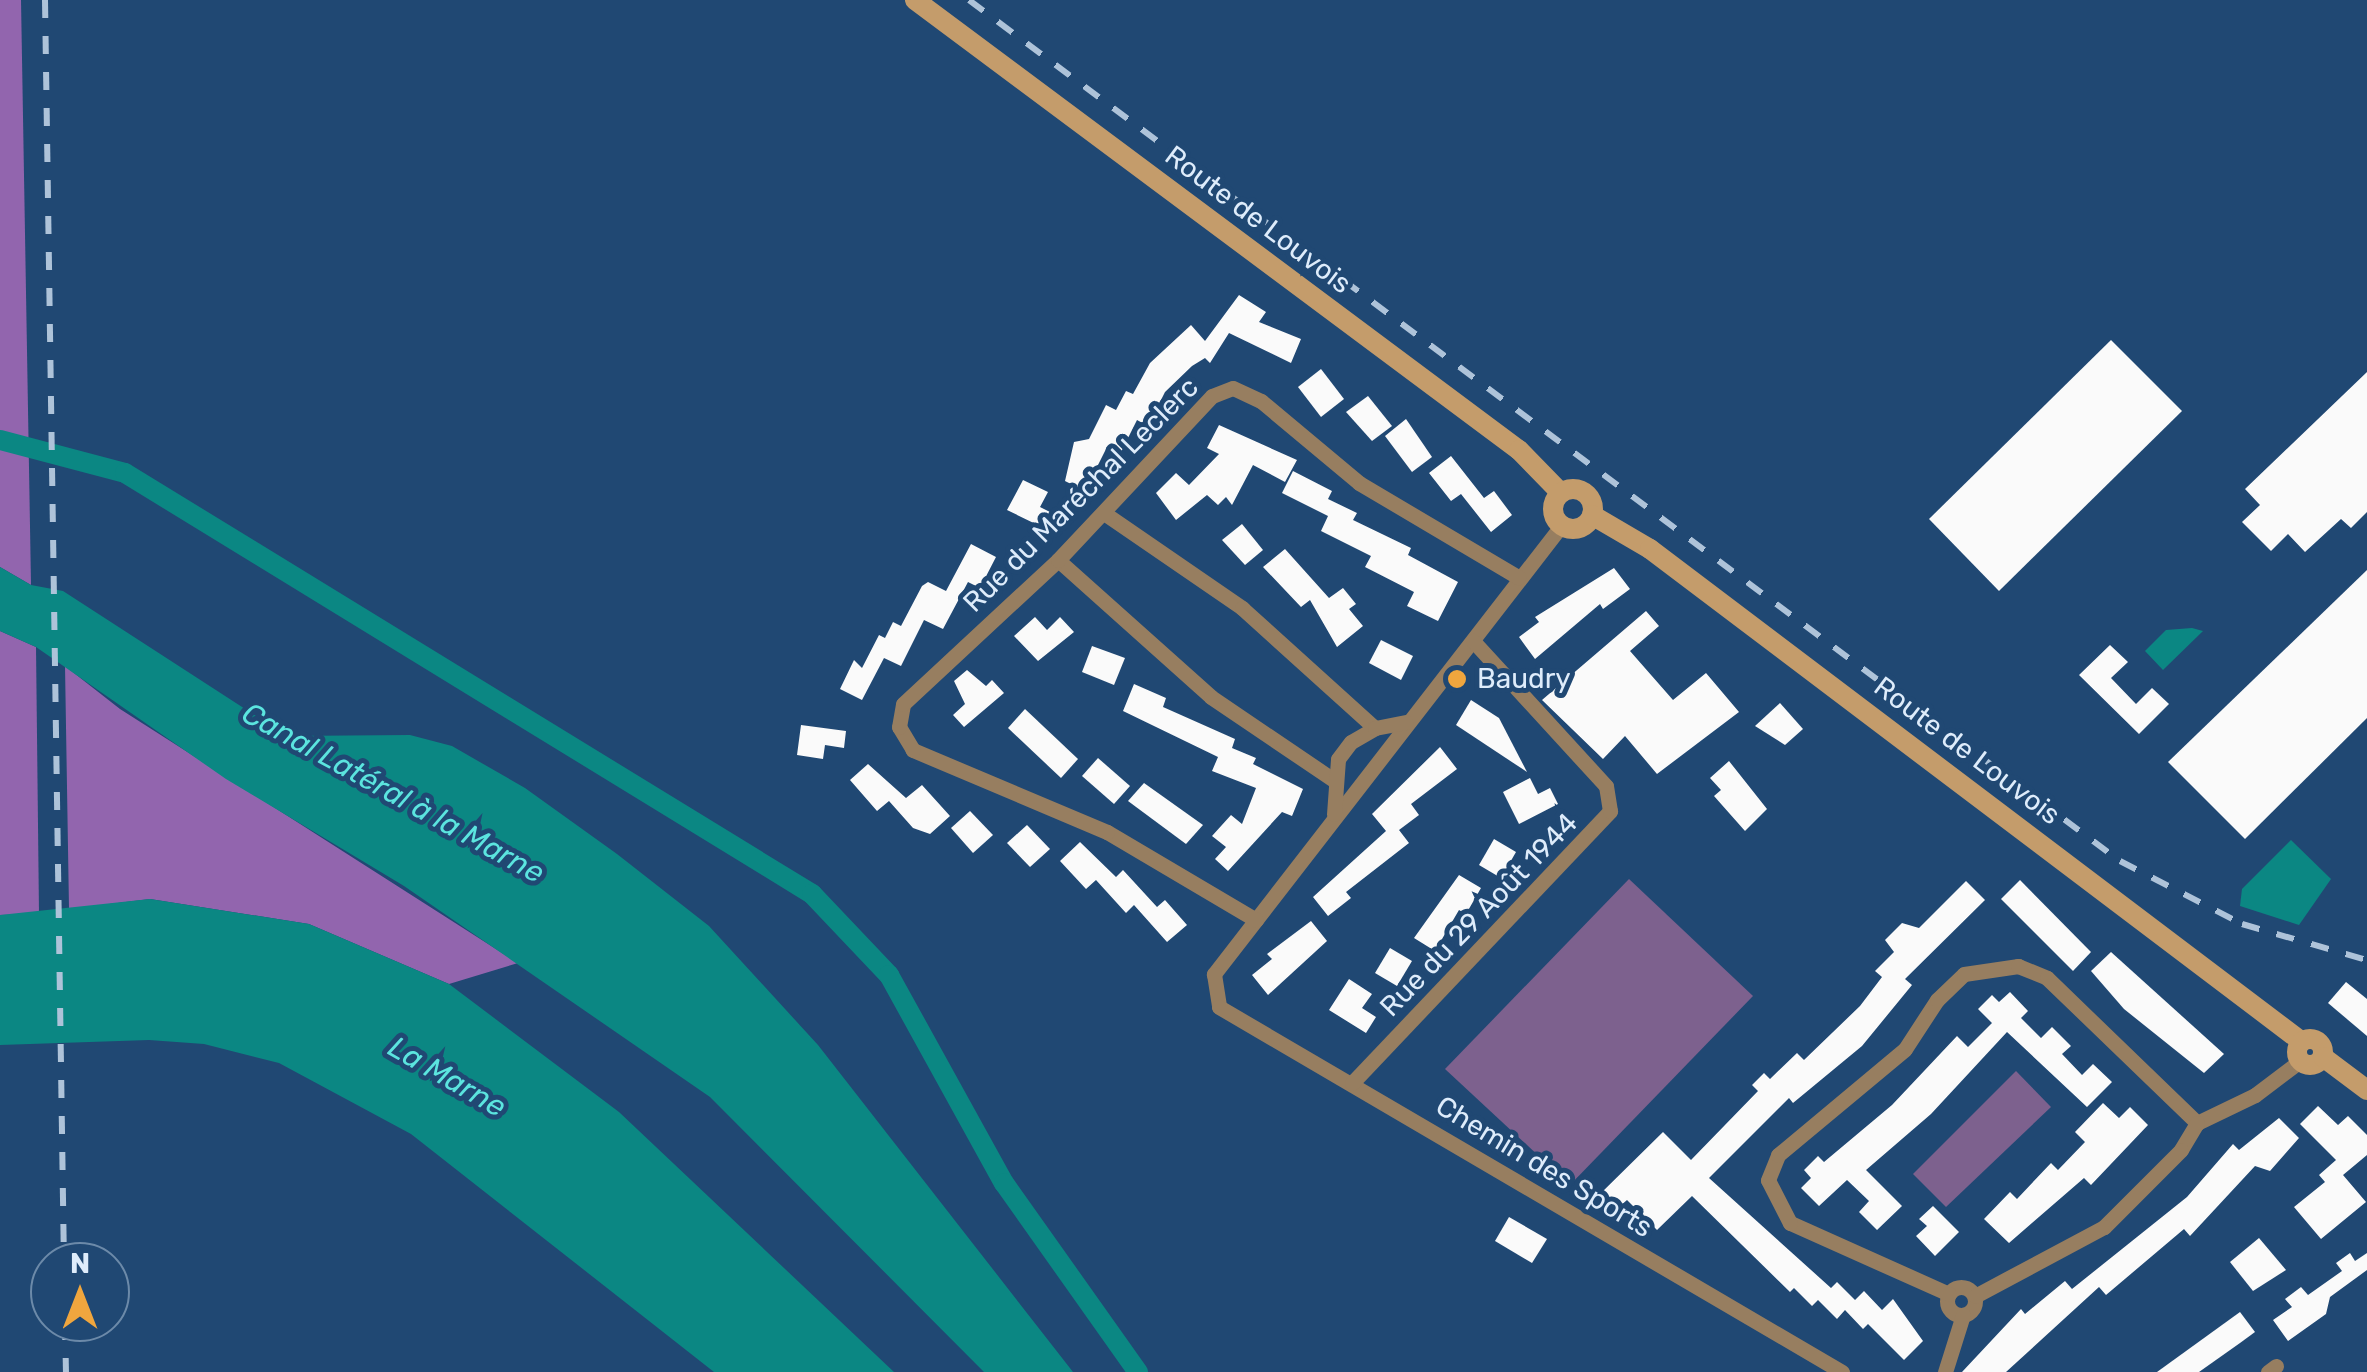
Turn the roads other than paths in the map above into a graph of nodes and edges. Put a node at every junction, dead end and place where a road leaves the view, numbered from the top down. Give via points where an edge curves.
1 (915, 0) edge
2 (1561, 492) junction
3 (1104, 513) junction
4 (1592, 514) junction
5 (1561, 526) junction
6 (1058, 560) junction
7 (1518, 577) junction
8 (1472, 641) junction
9 (1405, 722) junction
10 (1375, 728) junction
11 (1335, 781) junction
12 (1334, 814) junction
13 (1256, 920) junction
14 (2301, 1052) junction
15 (1352, 1083) junction
16 (2367, 1090) edge
17 (2197, 1123) junction
18 (1949, 1294) junction
19 (1974, 1296) junction
20 (1964, 1315) junction
21 (1842, 1372) edge
22 (1944, 1372) edge

1 - 2 street, Route de Louvois via 1520,450
2 - 4 street via 1584,493
2 - 5 street via 1552,509
3 - 6 street, Rue du Maréchal Leclerc
3 - 7 street, Rue du Maréchal Leclerc via 1212,396 1233,388 1260,400 1359,483
3 - 10 street via 1256,619
4 - 5 street via 1579,528
4 - 14 street, Route de Louvois via 1650,549 1899,734
5 - 7 street
6 - 11 street via 1211,697
6 - 13 street, Rue du Maréchal Leclerc via 903,704 904,741 1107,832
7 - 8 street
8 - 9 street
8 - 15 street, Rue du 29 Août 1944 via 1606,786 1610,811
9 - 10 street
9 - 12 street
10 - 11 street via 1338,759
11 - 12 street
12 - 13 street
13 - 15 street, Chemin des Sports via 1214,974 1219,1007
14 - 16 street via 2313,1065 2323,1057
14 - 17 street via 2256,1095
15 - 21 street, Chemin des Sports
17 - 18 street via 2047,978 2018,966 1964,974 1904,1049 1778,1155 1768,1180 1790,1224
17 - 19 street via 2180,1150 2104,1226
18 - 19 street via 1964,1287
18 - 20 street via 1951,1311
19 - 20 street
20 - 22 street

